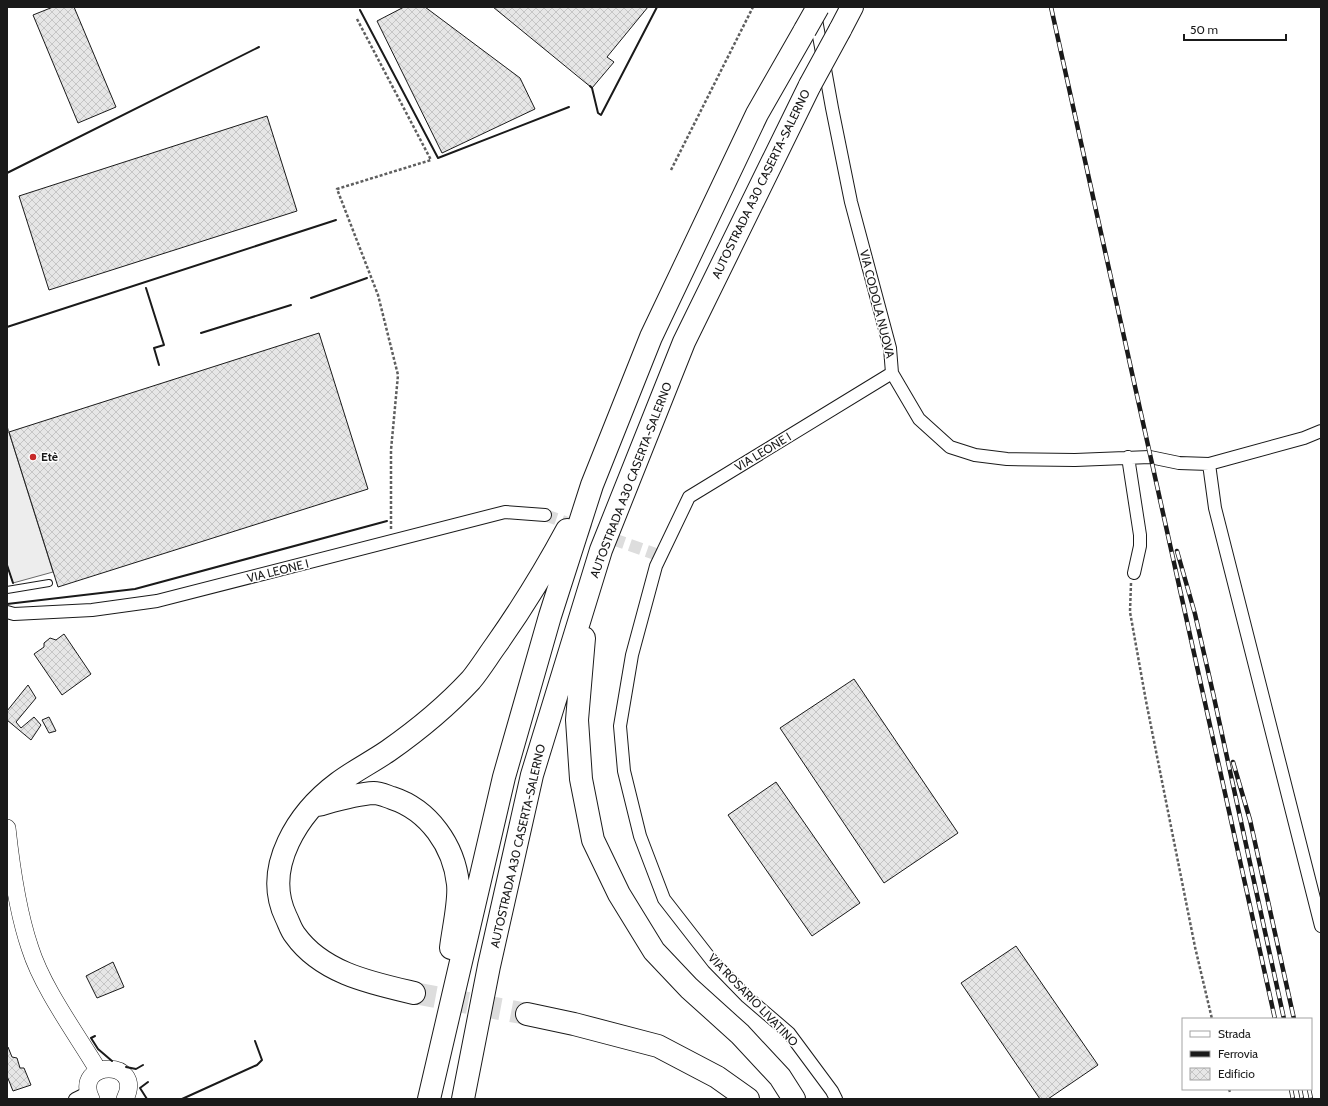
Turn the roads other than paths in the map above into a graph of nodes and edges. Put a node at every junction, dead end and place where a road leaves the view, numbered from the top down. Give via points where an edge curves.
1 (814, 7) edge
2 (818, 7) edge
3 (852, 7) edge
4 (892, 373) junction
5 (1321, 431) edge
6 (1128, 457) junction
7 (1210, 464) junction
8 (592, 485) junction
9 (545, 515) tunnel mouth
10 (601, 550) junction
11 (661, 556) joint
12 (1134, 573) road end
13 (49, 583) dead end
14 (7, 590) edge
15 (7, 612) edge
16 (314, 806) junction
17 (7, 828) edge
18 (1321, 926) edge
19 (414, 993) tunnel mouth
20 (527, 1014) tunnel mouth
21 (439, 1053) junction
22 (98, 1070) junction
23 (85, 1097) edge
24 (125, 1099) edge
25 (429, 1099) edge
26 (463, 1099) edge
27 (748, 1099) edge
28 (794, 1099) edge
29 (836, 1099) edge

1 - 4 street, VIA CODOLA NUOVA via 851,202 890,348
2 - 8 highway, bridge via 757,114 650,337
3 - 10 highway, AUTOSTRADA A30 CASERTA-SALERNO, bridge via 791,122 684,342
4 - 6 street, VIA CODOLA NUOVA via 920,419 950,447 975,455 1006,459 1075,460
4 - 11 street, VIA LEONE I via 689,498
5 - 7 street, VIA CODOLA NUOVA
6 - 7 street, VIA CODOLA NUOVA
6 - 12 street via 1140,535
7 - 18 street via 1215,508
8 - 16 highway via 548,565 472,679 439,712 337,784
8 - 21 highway via 550,616 504,777
9 - 15 street, VIA LEONE I via 505,512 157,602 92,610 14,614
10 - 26 highway, AUTOSTRADA A30 CASERTA-SALERNO via 532,775 489,966
10 - 28 highway via 582,646 577,720 580,779 593,840 619,894 654,951 689,988 740,1034 780,1078
11 - 29 street, VIA ROSARIO LIVATINO via 632,655 620,726 624,771 640,836 664,899 713,962 747,997 789,1033
13 - 14 lane
16 - 19 highway via 291,836 279,870 279,890 284,912 295,935 318,958 347,975
16 - 21 highway via 345,797 376,793 402,801 419,811 437,830 449,849 458,886
17 - 22 main road via 30,948 46,983
20 - 27 highway via 658,1046 718,1077
21 - 25 highway
22 - 23 main road via 89,1082
22 - 24 main road via 111,1068 123,1074 129,1086

